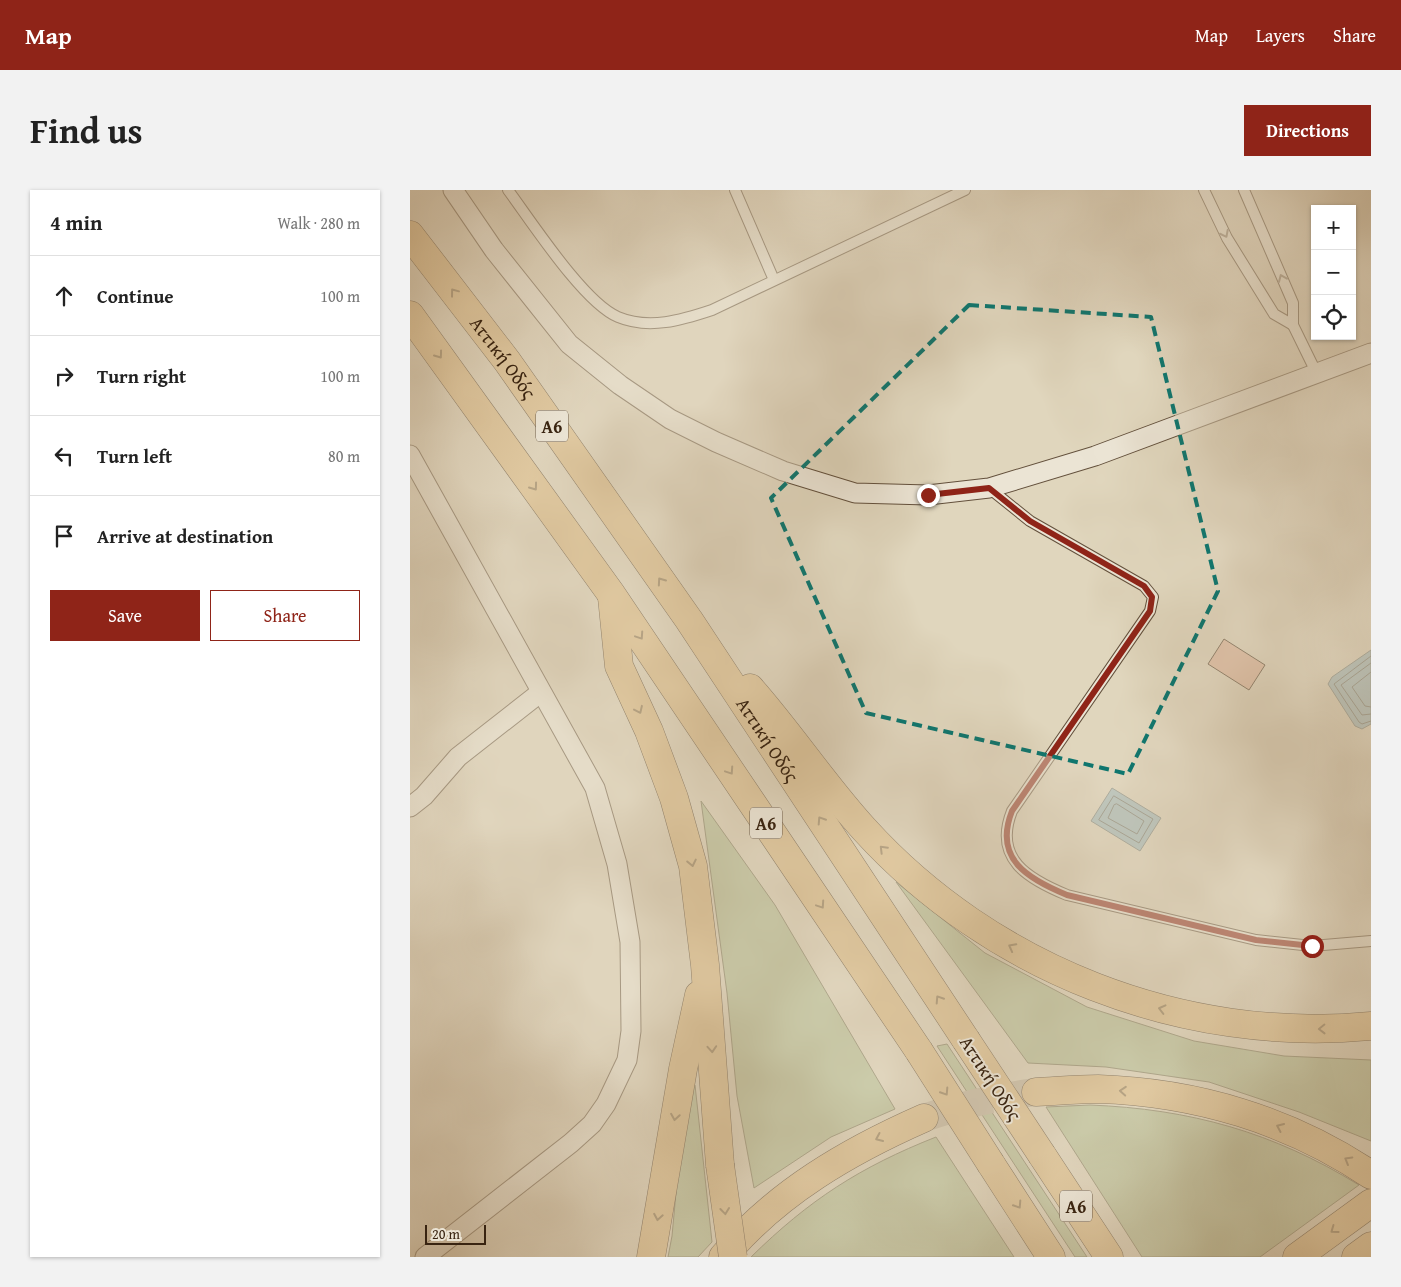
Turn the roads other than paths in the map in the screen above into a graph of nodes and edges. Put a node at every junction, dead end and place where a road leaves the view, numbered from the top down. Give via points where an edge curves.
1 (453, 190) edge
2 (508, 190) edge
3 (735, 190) edge
4 (965, 190) edge
5 (1204, 190) edge
6 (1244, 190) edge
7 (410, 235) edge
8 (774, 280) junction
9 (410, 315) edge
10 (1293, 325) junction
11 (1371, 353) edge
12 (1316, 372) junction
13 (410, 454) edge
14 (416, 483) edge
15 (989, 488) junction
16 (612, 595) junction
17 (688, 620) junction
18 (541, 692) junction
19 (410, 807) edge
20 (1371, 941) edge
21 (706, 966) junction
22 (1371, 1026) edge
23 (1036, 1092) tunnel mouth
24 (924, 1118) tunnel mouth
25 (1371, 1175) edge
26 (1371, 1203) edge
27 (1371, 1246) edge
28 (425, 1257) edge
29 (651, 1257) edge
30 (723, 1257) edge
31 (733, 1257) edge
32 (1051, 1257) edge
33 (1109, 1257) edge
34 (1297, 1257) edge
35 (1356, 1257) edge

1 - 15 street via 494,250 570,344 620,385 670,419 783,471 855,492 928,495
2 - 8 lane via 588,294 617,317 647,323 676,322 712,310
3 - 8 lane
4 - 8 lane
5 -> 10 lane via 1227,238 1274,314
10 -> 6 lane via 1293,303
17 -> 7 highway, Αττική Οδός / Α6 via 507,361
9 -> 16 highway, Α6
10 - 12 lane
11 - 12 street
12 - 15 street via 1095,456
13 - 14 street
14 - 18 street
15 - 20 lane via 1030,521 1144,586 1149,590 1153,605 1012,811 1005,828 1006,844 1014,860 1027,875 1067,895 1256,940 1312,946
16 -> 21 highway via 619,666 674,798 693,866
16 -> 32 highway, Α6, bridge via 919,1052
22 -> 17 highway via 1292,1030 1192,1017 1142,1004 1087,984 1002,942 903,869 864,829 782,724
33 -> 17 highway, Αττική Οδός / Α6, bridge
18 - 19 street via 458,757
18 - 28 street via 596,788 618,864 630,942 631,1031 628,1060 592,1124
21 -> 29 highway via 683,1069
21 -> 31 highway, bridge via 720,1165
25 -> 23 highway via 1325,1147 1271,1122 1214,1104 1155,1093 1096,1089
24 -> 30 highway via 872,1141 824,1169 779,1203
26 -> 34 highway
27 - 35 highway

